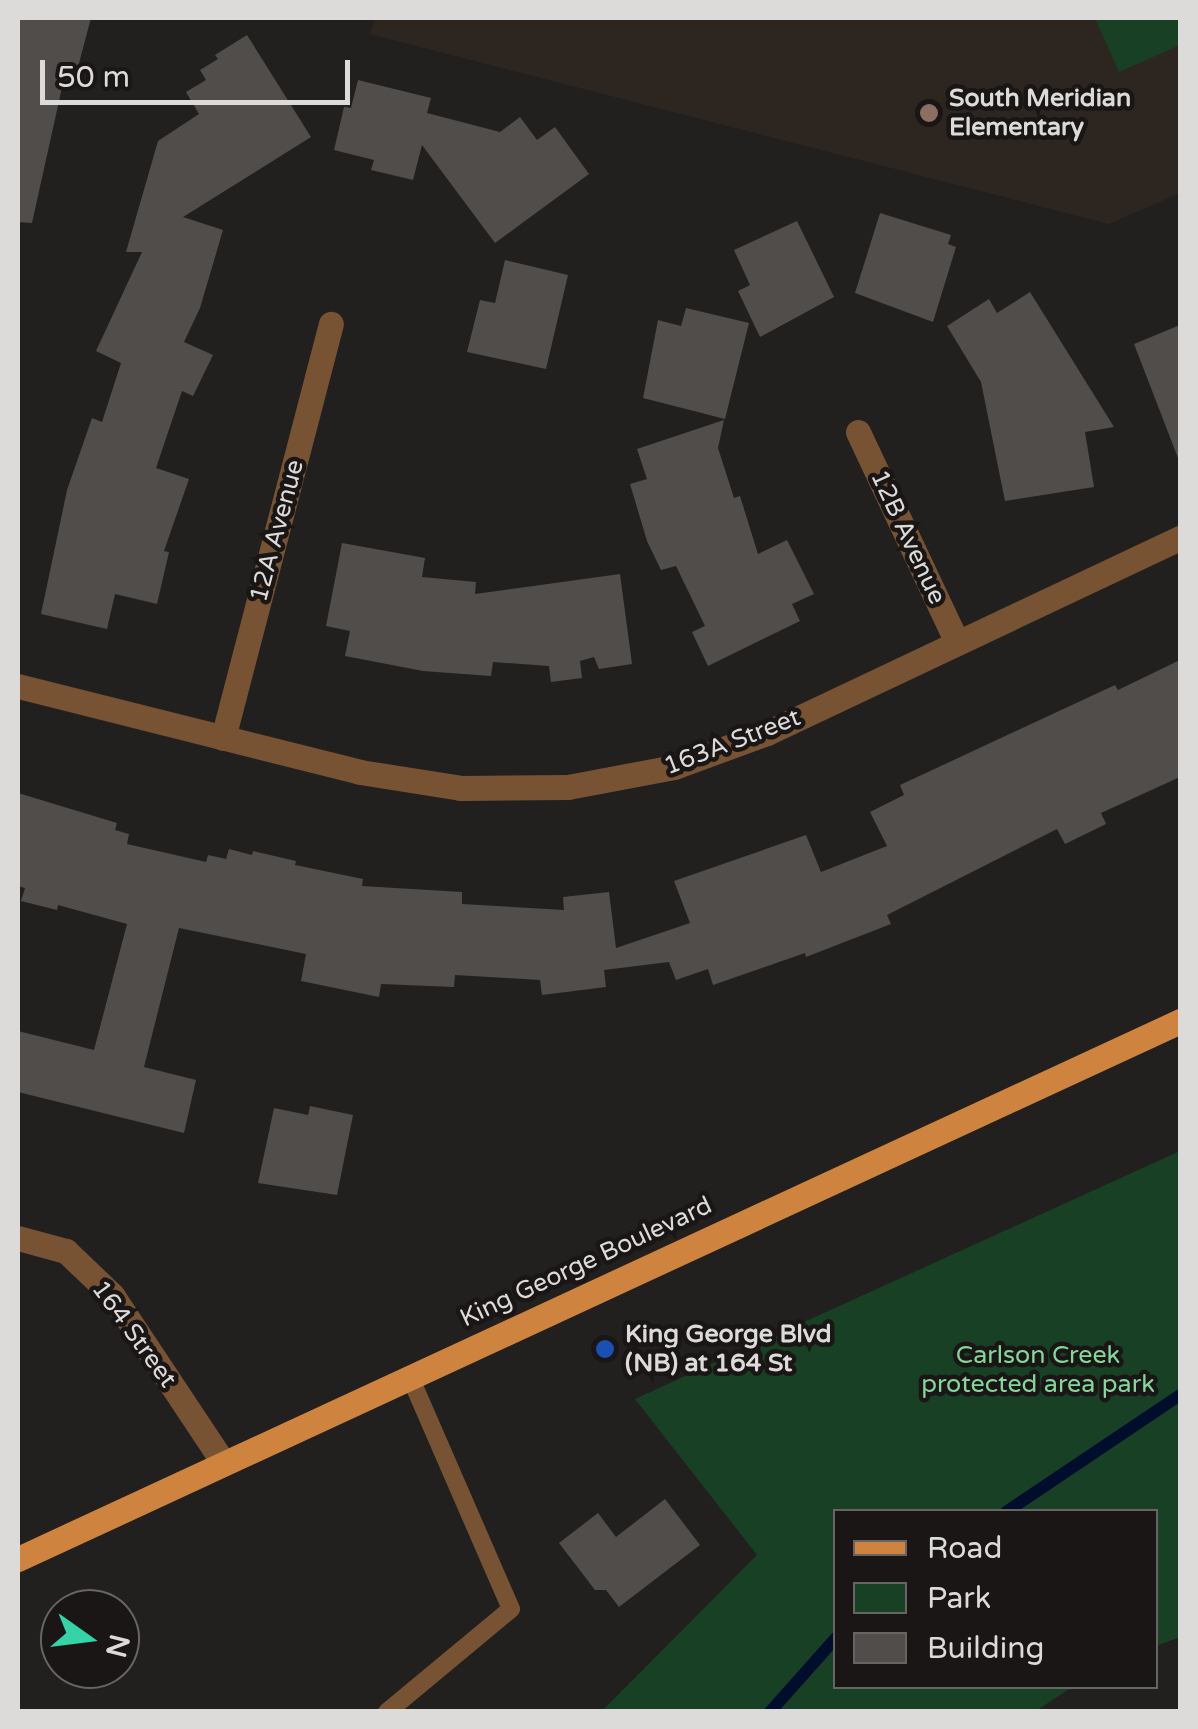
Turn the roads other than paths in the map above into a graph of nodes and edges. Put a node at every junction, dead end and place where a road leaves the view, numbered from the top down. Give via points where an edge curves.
1 (331, 324) dead end
2 (858, 432) dead end
3 (1180, 538) edge
4 (957, 642) junction
5 (18, 686) edge
6 (222, 738) junction
7 (1180, 1021) edge
8 (18, 1238) edge
9 (410, 1376) junction
10 (223, 1462) junction
11 (18, 1559) edge
12 (388, 1712) edge

1 - 6 street, 12A Avenue
2 - 4 street, 12B Avenue
3 - 4 street, 163A Street
4 - 6 street, 163A Street via 692,760 568,787 460,788
5 - 6 street, 163A Street
7 - 9 main road, King George Boulevard
8 - 10 street, 164 Street via 66,1251 112,1295
9 - 10 main road, King George Boulevard
9 - 12 lane via 512,1609
10 - 11 main road, King George Boulevard

